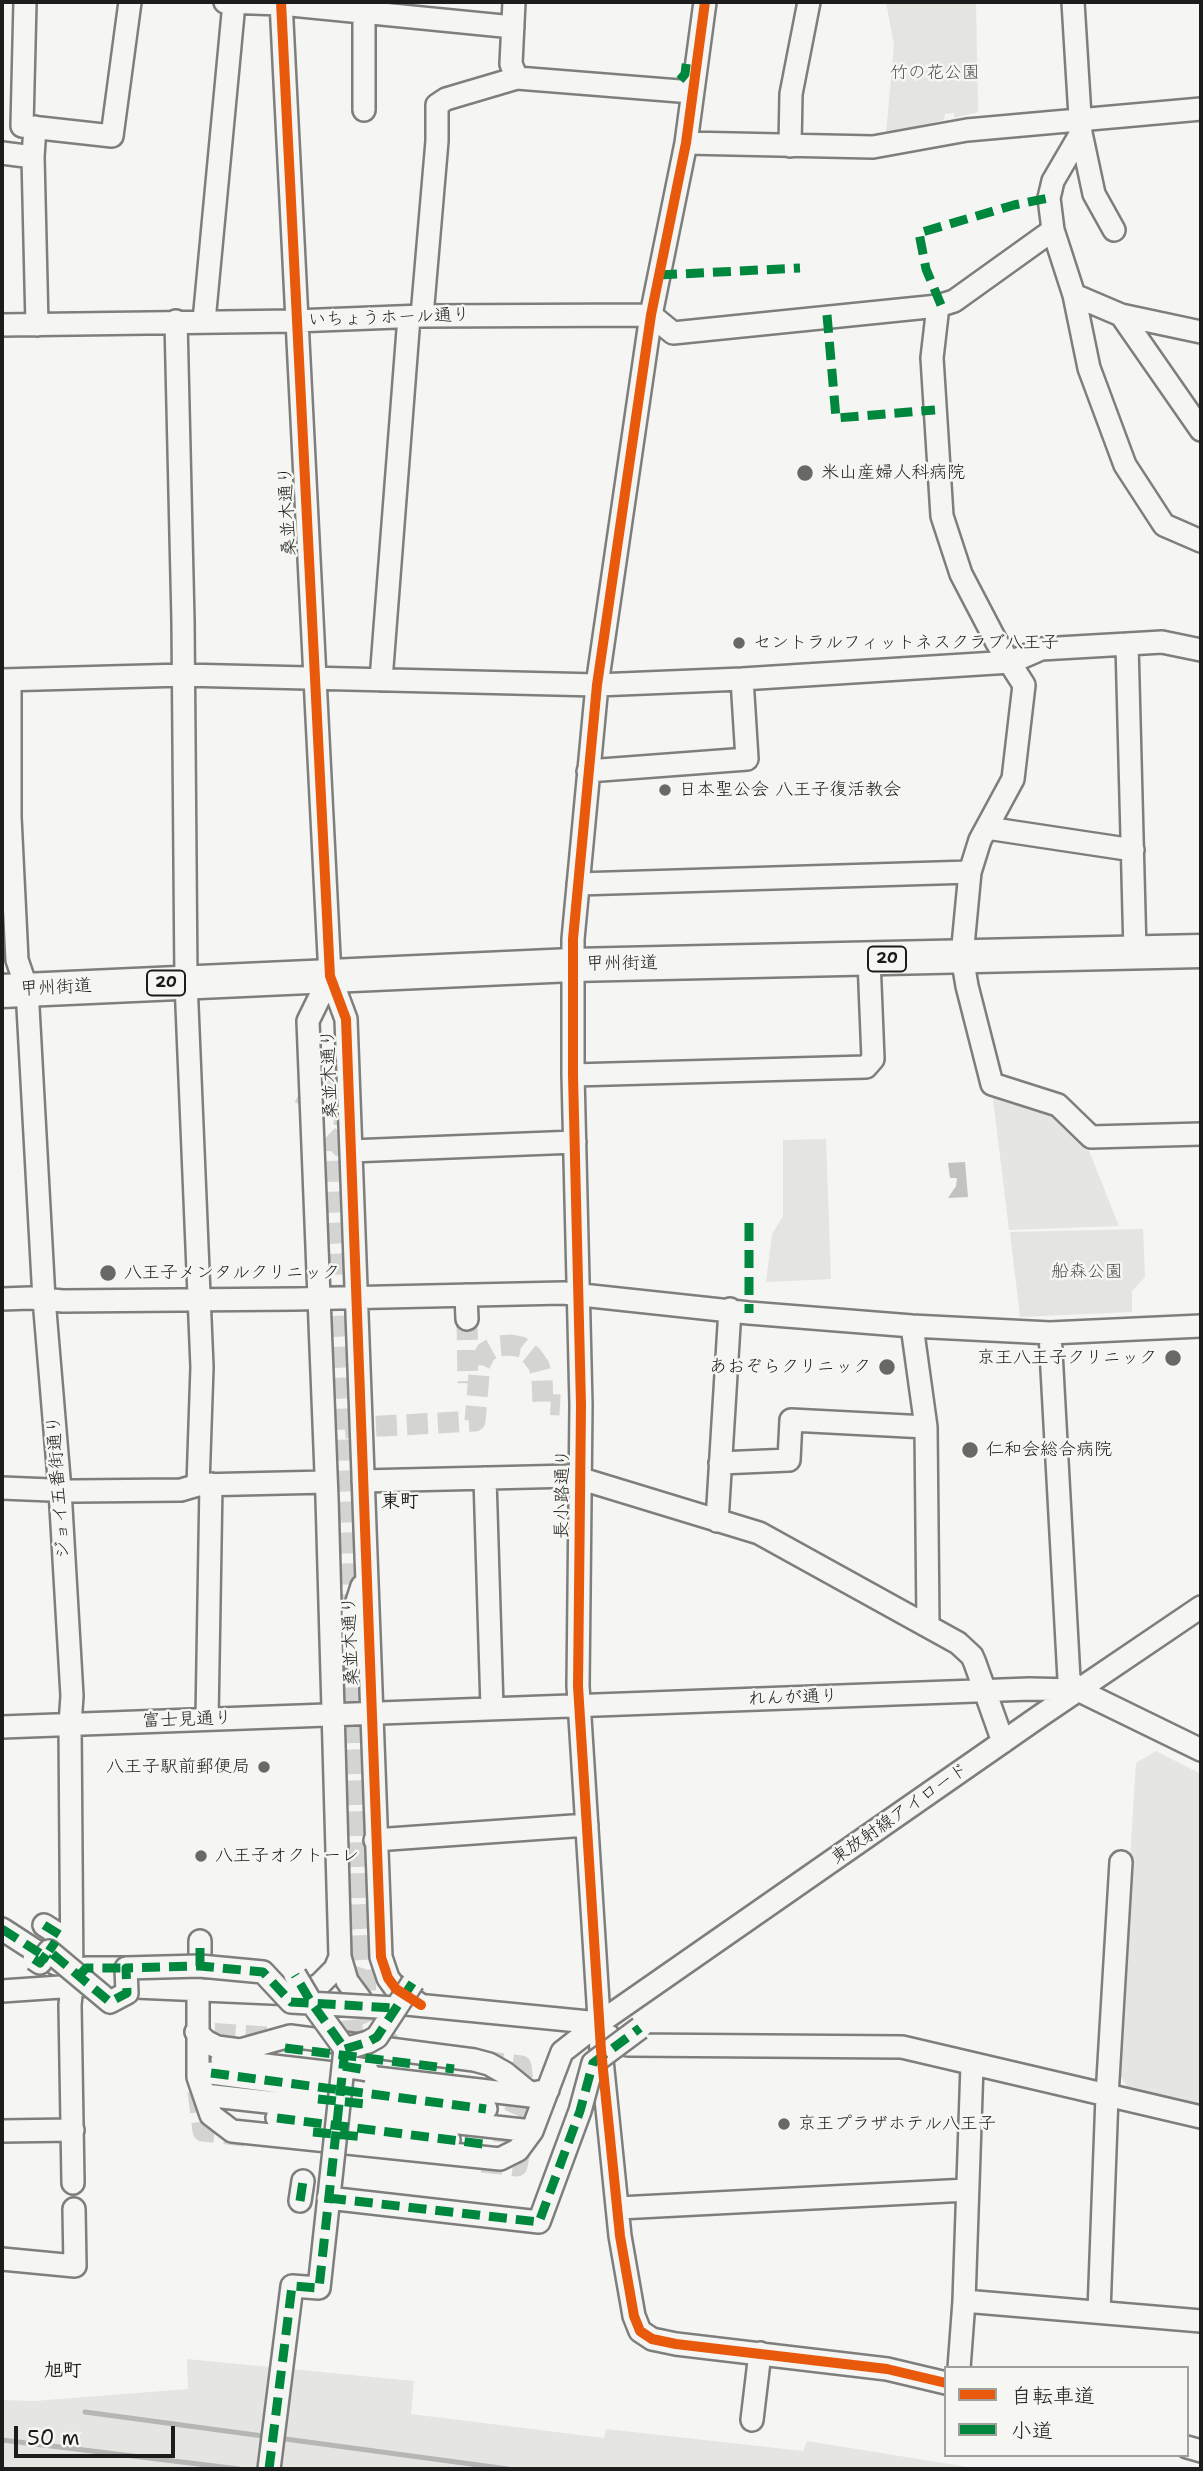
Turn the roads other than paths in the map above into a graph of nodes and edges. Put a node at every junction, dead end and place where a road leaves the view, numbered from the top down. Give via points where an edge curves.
1 (25, 2) edge
2 (130, 2) edge
3 (230, 2) edge
4 (514, 2) edge
5 (705, 2) edge
6 (809, 2) edge
7 (1073, 2) edge
8 (281, 3) edge
9 (364, 13) junction
10 (513, 27) junction
11 (517, 78) junction
12 (692, 92) junction
13 (1201, 108) edge
14 (364, 110) dead end
15 (1081, 126) junction
16 (36, 127) junction
17 (686, 143) junction
18 (790, 146) junction
19 (2, 153) edge
20 (33, 157) junction
21 (1053, 230) junction
22 (1114, 230) dead end
23 (1074, 295) junction
24 (939, 306) junction
25 (651, 315) junction
26 (1121, 315) junction
27 (415, 317) junction
28 (204, 320) junction
29 (176, 321) junction
30 (295, 321) junction
31 (2, 325) edge
32 (37, 325) junction
33 (1201, 332) edge
34 (1201, 430) edge
35 (1201, 541) edge
36 (1127, 644) junction
37 (1201, 650) edge
38 (1010, 662) junction
39 (183, 675) junction
40 (314, 677) junction
41 (742, 679) junction
42 (6, 680) edge
43 (381, 680) junction
44 (597, 685) junction
45 (587, 771) junction
46 (6, 817) edge
47 (987, 828) junction
48 (1133, 850) junction
49 (970, 872) junction
50 (578, 884) junction
51 (1201, 951) edge
52 (1135, 952) junction
53 (962, 956) junction
54 (869, 960) junction
55 (572, 965) junction
56 (330, 976) junction
57 (186, 982) junction
58 (15, 990) edge
59 (573, 1075) junction
60 (1201, 1134) edge
61 (575, 1142) junction
62 (351, 1151) junction
63 (579, 1294) junction
64 (466, 1295) junction
65 (356, 1297) junction
66 (318, 1298) junction
67 (2, 1299) edge
68 (44, 1299) junction
69 (200, 1299) junction
70 (730, 1309) junction
71 (467, 1319) tunnel mouth
72 (912, 1326) junction
73 (1201, 1326) edge
74 (1050, 1333) junction
75 (926, 1427) junction
76 (720, 1463) junction
77 (485, 1478) junction
78 (581, 1479) junction
79 (363, 1481) junction
80 (204, 1484) junction
81 (333, 1486) junction
82 (2, 1488) edge
83 (60, 1490) junction
84 (717, 1521) junction
85 (366, 1574) junction
86 (1201, 1607) edge
87 (928, 1625) junction
88 (354, 1660) tunnel mouth
89 (984, 1690) junction
90 (1078, 1690) junction
91 (492, 1700) junction
92 (579, 1705) junction
93 (372, 1712) junction
94 (332, 1714) junction
95 (207, 1719) junction
96 (70, 1724) junction
97 (2, 1727) edge
98 (1003, 1742) junction
99 (1201, 1750) edge
100 (587, 1825) junction
101 (375, 1840) junction
102 (1121, 1862) dead end
103 (2, 1929) edge
104 (200, 1941) dead end
105 (340, 1957) junction
106 (200, 1966) junction
107 (127, 1968) junction
108 (76, 1981) junction
109 (413, 1982) dead end
110 (198, 1989) junction
111 (300, 1990) junction
112 (2, 1991) edge
113 (337, 2004) junction
114 (377, 2005) junction
115 (421, 2006) junction
116 (599, 2023) junction
117 (328, 2025) junction
118 (640, 2028) dead end
119 (196, 2032) junction
120 (285, 2048) tunnel mouth
121 (196, 2057) junction
122 (344, 2058) junction
123 (972, 2065) junction
124 (454, 2069) dead end
125 (367, 2070) dead end
126 (211, 2073) dead end
127 (548, 2090) junction
128 (204, 2095) junction
129 (1107, 2096) junction
130 (328, 2100) junction
131 (366, 2104) dead end
132 (486, 2109) dead end
133 (1201, 2117) edge
134 (277, 2118) dead end
135 (73, 2130) junction
136 (532, 2131) junction
137 (2, 2132) edge
138 (313, 2132) dead end
139 (335, 2134) junction
140 (364, 2137) dead end
141 (491, 2145) tunnel mouth
142 (73, 2183) dead end
143 (967, 2190) junction
144 (328, 2198) junction
145 (618, 2208) junction
146 (74, 2209) dead end
147 (2, 2259) edge
148 (964, 2301) junction
149 (1099, 2312) junction
150 (1201, 2320) edge
151 (760, 2353) junction
152 (959, 2366) edge
153 (944, 2383) edge
154 (752, 2420) dead end
155 (269, 2469) edge

1 - 16 street via 22,126
2 - 16 street via 112,136
3 - 8 street
3 - 28 street
4 - 10 street
5 - 12 street, 長小路通り
6 - 18 street via 791,94
7 - 15 street
8 - 9 street
8 - 30 street, 桑並木通り
9 - 10 street
9 - 14 street
10 - 11 street via 511,64
11 - 12 street
11 - 27 street via 438,105
12 - 17 street, 長小路通り
13 - 15 street
15 - 18 street via 967,130 873,147
15 - 21 street via 1049,198
15 - 22 street via 1094,194
16 - 20 street
17 - 18 street
17 - 25 street, 長小路通り
19 - 20 street
20 - 32 street
21 - 23 street
21 - 24 street via 954,301
23 - 26 street
23 - 35 street via 1089,368 1125,465 1164,525
24 - 25 street via 673,333
24 - 38 street via 932,358 942,516 961,574
25 - 27 street, いちょうホール通り
25 - 44 street, 長小路通り
26 - 33 street
26 - 34 street
27 - 30 street, いちょうホール通り
27 - 43 street
28 - 29 street, いちょうホール通り
28 - 30 street, いちょうホール通り
29 - 32 street, いちょうホール通り
29 - 39 street
30 - 40 street, 桑並木通り
31 - 32 street, いちょうホール通り
36 - 37 street via 1162,642
36 - 38 street via 1041,649
36 - 48 street
38 - 41 street
38 - 47 street via 1024,685 1013,779
39 - 40 street
39 - 42 street
39 - 57 street
40 - 43 street
40 - 56 street, 桑並木通り
41 - 44 street
41 - 45 street via 747,759
42 - 46 street, ジョイ五番街通り
43 - 44 street
44 - 45 street, 長小路通り
45 - 50 street, 長小路通り
46 - 58 street, ジョイ五番街通り via 17,960
47 - 48 street
47 - 49 street
48 - 52 street
49 - 50 street
49 - 53 street
50 - 55 street, 長小路通り
51 - 52 highway, 甲州街道 / 20
52 - 53 highway, 甲州街道 / 20
53 - 54 highway, 甲州街道 / 20
53 - 60 street via 992,1084 1058,1105 1091,1137
54 - 55 highway, 甲州街道 / 20
54 - 59 street via 873,1059 866,1067
55 - 56 highway, 甲州街道 / 20
55 - 59 street, 長小路通り
56 - 57 highway, 甲州街道 / 20
56 - 62 street, 桑並木通り via 346,1019
56 - 66 street, 桑並木通り via 308,1021
57 - 58 highway, 甲州街道 / 20
57 - 69 street
58 - 68 street, ジョイ五番街通り
59 - 61 street, 長小路通り
61 - 62 street
61 - 63 street, 長小路通り
62 - 65 street, 桑並木通り
63 - 64 street
63 - 70 street
63 - 78 street, 長小路通り via 571,1405
64 - 65 street
64 - 71 street
65 - 66 street
65 - 79 street, 桑並木通り
66 - 69 street
66 - 81 street, 桑並木通り
67 - 68 street
68 - 69 street
68 - 83 street, ジョイ五番街通り
69 - 80 street
70 - 72 street
70 - 76 street
72 - 74 street
72 - 75 street
73 - 74 street
74 - 90 street via 1069,1679
75 - 76 street via 791,1420 789,1460
75 - 87 street
76 - 84 street
77 - 78 street
77 - 79 street
77 - 91 street
78 - 84 street
78 - 92 street, 長小路通り
79 - 85 street, 桑並木通り
80 - 81 street
80 - 83 street via 181,1490
80 - 95 street
81 - 94 street, 桑並木通り
82 - 83 street
83 - 96 street, ジョイ五番街通り
84 - 87 street via 759,1533
85 - 88 street via 353,1615
85 - 93 street, 桑並木通り
86 - 90 street, 東放射線アイロード
87 - 89 street via 972,1656
89 - 90 street, れんが通り
89 - 92 street, れんが通り
89 - 98 street
90 - 98 street, 東放射線アイロード
90 - 99 street, れんが通り
91 - 92 street, れんが通り
91 - 93 street, れんが通り
92 - 100 street, 長小路通り
93 - 94 street, 富士見通り
93 - 101 street, 桑並木通り
94 - 95 street, 富士見通り
94 - 105 street, 桑並木通り
95 - 96 street, 富士見通り
96 - 97 street, 富士見通り
96 - 108 street, ジョイ五番街通り
98 - 116 street, 東放射線アイロード
100 - 101 street
100 - 116 street, 長小路通り
101 - 115 street, 桑並木通り via 383,1967 396,1989
102 - 129 street
103 - 108 street, bridge via 48,1947
104 - 106 street
105 - 111 street via 319,1985
105 - 114 street, 桑並木通り via 347,1981
106 - 107 street, bridge
106 - 111 street, bridge via 263,1972 291,2002
107 - 108 street via 86,1968
107 - 108 street, bridge via 127,1993 110,2002
108 - 110 street
108 - 112 street
108 - 135 street, ジョイ五番街通り via 70,2005
109 - 114 street, bridge
110 - 111 street
110 - 119 street
111 - 113 street, bridge
111 - 114 street
111 - 117 street, bridge
113 - 114 street, bridge
113 - 117 street, bridge via 327,2012
114 - 115 street
114 - 122 street, bridge via 384,2028
115 - 116 street
116 - 123 street via 612,2041 628,2045 902,2047
116 - 127 street, 東放射線アイロード via 562,2052
116 - 145 street, 長小路通り
117 - 122 street, bridge
118 - 144 street, bridge via 593,2063 540,2222
119 - 121 street
119 - 127 street via 217,2048 240,2050 290,2036 474,2060 505,2073 527,2091
120 - 124 street
121 - 127 street via 535,2096
121 - 128 street
122 - 125 street, bridge
122 - 130 street, bridge
123 - 129 street
123 - 143 street
126 - 132 street
127 - 136 street, 東放射線アイロード
128 - 136 street
128 - 136 street via 211,2115 232,2130 245,2132 500,2159 518,2150
129 - 133 street
129 - 149 street
130 - 131 street
130 - 139 street, bridge
134 - 141 street
135 - 137 street
135 - 142 street, ジョイ五番街通り
138 - 139 street
139 - 140 street
139 - 144 street, bridge
143 - 145 street
143 - 148 street
144 - 155 street, bridge via 319,2288 292,2286
145 - 151 street, 長小路通り via 640,2331 676,2344
146 - 147 street via 75,2266
148 - 149 street
148 - 152 street
149 - 150 street
151 - 153 street via 887,2369
151 - 154 street

